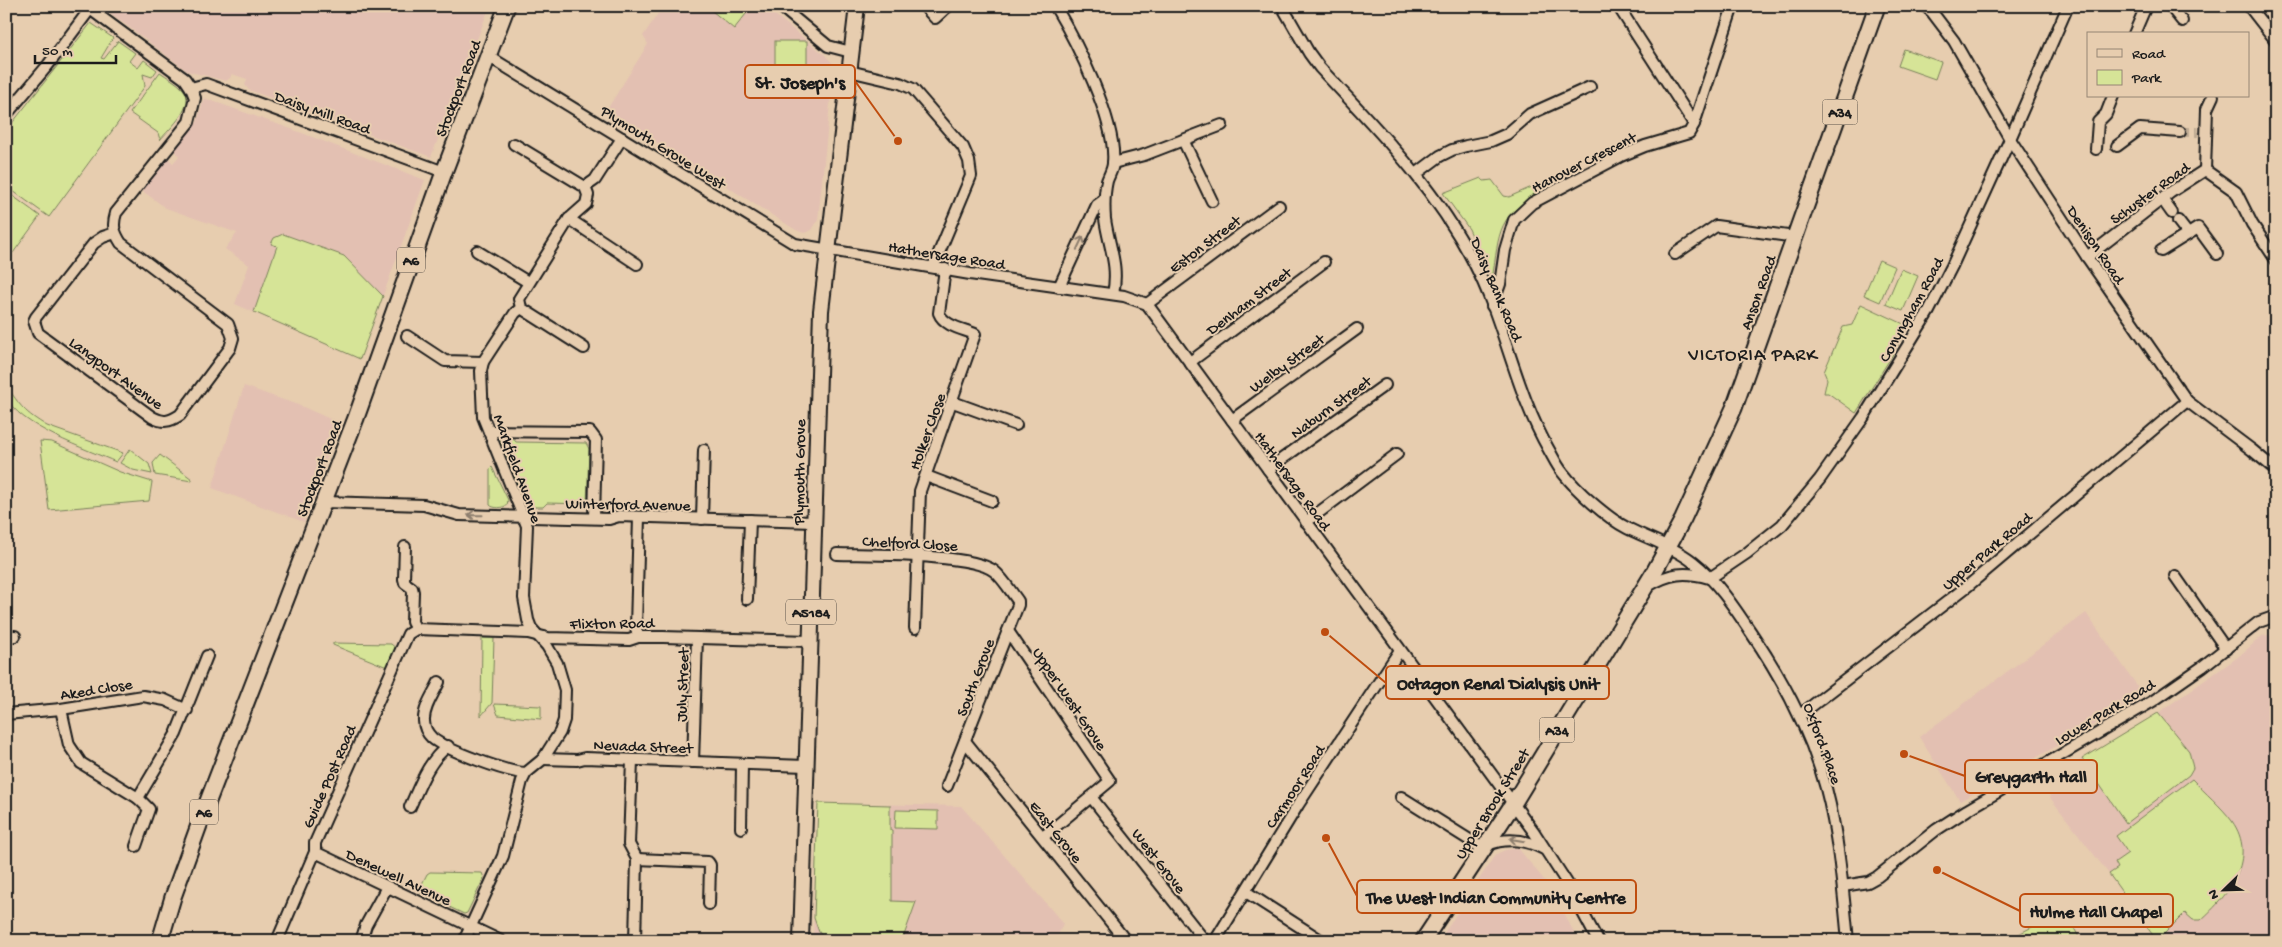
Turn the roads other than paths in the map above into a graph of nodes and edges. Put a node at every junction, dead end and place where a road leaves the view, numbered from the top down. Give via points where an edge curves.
1 (507, 6) edge
2 (780, 6) edge
3 (857, 6) edge
4 (924, 6) edge
5 (948, 6) edge
6 (1055, 6) edge
7 (1282, 6) edge
8 (1618, 6) edge
9 (1733, 6) edge
10 (1877, 6) edge
11 (1925, 6) edge
12 (2068, 6) edge
13 (2146, 6) edge
14 (2170, 6) edge
15 (2252, 6) edge
16 (88, 7) edge
17 (2182, 21) dead end
18 (2135, 32) edge
19 (2276, 41) edge
20 (851, 52) junction
21 (488, 56) junction
22 (849, 71) junction
23 (1590, 87) dead end
24 (191, 88) junction
25 (2112, 98) edge
26 (2212, 98) edge
27 (6, 115) edge
28 (1694, 124) junction
29 (1222, 125) dead end
30 (2180, 132) tunnel mouth
31 (622, 138) junction
32 (2010, 139) junction
33 (1183, 140) junction
34 (514, 144) dead end
35 (2117, 146) dead end
36 (2096, 149) dead end
37 (1113, 163) junction
38 (2205, 170) junction
39 (444, 172) junction
40 (1416, 174) junction
41 (585, 187) junction
42 (2162, 199) junction
43 (1104, 200) junction
44 (1212, 201) dead end
45 (1279, 206) dead end
46 (569, 219) junction
47 (115, 233) junction
48 (2188, 234) junction
49 (1795, 236) junction
50 (478, 251) dead end
51 (829, 251) junction
52 (2161, 251) dead end
53 (1675, 254) dead end
54 (2217, 254) dead end
55 (2087, 257) junction
56 (2276, 260) edge
57 (1324, 262) dead end
58 (637, 264) dead end
59 (933, 267) junction
60 (945, 269) junction
61 (528, 282) junction
62 (1059, 288) junction
63 (1113, 294) junction
64 (1148, 304) junction
65 (1492, 306) junction
66 (522, 308) junction
67 (1357, 329) dead end
68 (407, 336) dead end
69 (584, 348) dead end
70 (483, 362) junction
71 (1190, 362) junction
72 (1385, 385) dead end
73 (2187, 401) junction
74 (953, 402) junction
75 (1232, 420) junction
76 (1016, 425) dead end
77 (489, 431) junction
78 (704, 450) dead end
79 (1397, 454) dead end
80 (1268, 469) junction
81 (2276, 470) edge
82 (926, 476) junction
83 (992, 501) dead end
84 (324, 502) junction
85 (524, 516) junction
86 (639, 517) junction
87 (594, 518) junction
88 (702, 518) junction
89 (750, 520) junction
90 (814, 522) junction
91 (1306, 522) junction
92 (405, 547) dead end
93 (1668, 547) junction
94 (837, 554) dead end
95 (918, 558) junction
96 (2175, 576) dead end
97 (1710, 578) junction
98 (1004, 583) joint
99 (1644, 589) junction
100 (747, 599) dead end
101 (2276, 616) edge
102 (915, 628) dead end
103 (416, 629) junction
104 (1008, 631) junction
105 (536, 634) junction
106 (638, 636) junction
107 (697, 638) junction
108 (810, 641) junction
109 (2226, 649) junction
110 (1400, 650) junction
111 (207, 656) dead end
112 (1601, 656) joint
113 (439, 682) dead end
114 (61, 709) junction
115 (187, 710) junction
116 (6, 714) edge
117 (1800, 715) junction
118 (965, 741) junction
119 (448, 746) junction
120 (543, 760) junction
121 (632, 760) junction
122 (693, 762) junction
123 (742, 765) junction
124 (806, 766) junction
125 (526, 773) junction
126 (947, 786) dead end
127 (1091, 797) junction
128 (1402, 797) dead end
129 (138, 798) junction
130 (1513, 804) junction
131 (410, 807) dead end
132 (741, 828) dead end
133 (1043, 837) junction
134 (136, 846) dead end
135 (1485, 847) junction
136 (1547, 851) junction
137 (314, 852) junction
138 (637, 859) junction
139 (1843, 886) junction
140 (387, 887) junction
141 (1246, 892) junction
142 (709, 904) dead end
143 (470, 926) junction
144 (160, 941) edge
145 (277, 941) edge
146 (361, 941) edge
147 (464, 941) edge
148 (501, 941) edge
149 (634, 941) edge
150 (801, 941) edge
151 (1126, 941) edge
152 (1205, 941) edge
153 (1215, 941) edge
154 (1322, 941) edge
155 (1423, 941) edge
156 (1598, 941) edge
157 (1848, 941) edge

1 - 21 highway, Stockport Road / A6
2 - 20 street via 828,46
3 - 20 main road, Plymouth Grove / A5184
4 - 5 street via 935,18
6 - 37 street via 1082,58 1108,124
7 - 40 street, Daisy Bank Road via 1320,68
8 - 28 street
9 - 28 street
10 - 49 highway, Anson Road / A34
11 - 32 street, Denison Road via 1954,41
12 - 32 street, Conyngham Road
13 - 18 street
14 - 17 street
15 - 19 street via 2251,9
16 - 24 street via 164,62
16 - 27 street via 48,65
20 - 22 main road, Plymouth Grove / A5184
21 - 31 street, Plymouth Grove West
21 - 39 highway, Stockport Road / A6
22 - 51 main road, Plymouth Grove / A5184
22 - 59 street via 913,89 963,147 969,160 971,176
23 - 40 street via 1530,114 1507,134 1491,142 1466,146 1440,156
24 - 39 street, Daisy Mill Road via 206,84
24 - 47 street via 194,98 188,122 116,213
25 - 36 street via 2106,114 2098,122
26 - 38 street, Schuster Road via 2202,132
28 - 65 street, Hanover Crescent via 1689,133 1621,156 1532,202 1514,220
29 - 33 street
30 - 35 street via 2140,129
31 - 41 street via 595,180
31 - 51 street, Plymouth Grove West via 795,244
32 - 55 street, Denison Road
32 - 97 street, Conyngham Road via 1929,310 1854,432 1782,525
33 - 37 street
33 - 44 street
34 - 41 street
37 - 43 street
38 - 42 street, Schuster Road
38 - 56 street, Schuster Road via 2236,192
39 - 84 highway, Stockport Road / A6
40 - 65 street, Daisy Bank Road via 1454,227
41 - 46 street via 588,195 586,204
42 - 48 street
42 - 55 street, Schuster Road
62 -> 43 street via 1097,205
43 - 63 street via 1117,278
45 - 64 street, Eston Street
46 - 58 street
46 - 61 street
47 - 47 street, Langport Avenue via 94,243 36,317 35,327 38,333 152,417 162,422 172,420 180,415 230,348 233,338 228,324 122,243
48 - 52 street
48 - 54 street via 2198,228
49 - 53 street via 1716,226
49 - 93 highway, Anson Road / A34 via 1734,408
50 - 61 street
51 - 59 street, Hathersage Road
51 - 90 main road, Plymouth Grove / A5184 via 821,311
55 - 73 street, Denison Road
57 - 71 street, Denham Street
59 - 60 street, Hathersage Road
60 - 62 street, Hathersage Road
60 - 74 street, Holker Close via 939,312 949,324 975,334
61 - 66 street via 519,300
62 - 63 street, Hathersage Road
63 - 64 street, Hathersage Road
64 - 71 street, Hathersage Road
65 - 93 street, Daisy Bank Road via 1528,407 1562,473 1588,499 1623,526
66 - 69 street
66 - 70 street via 515,313
67 - 75 street, Welby Street
68 - 70 street via 445,360
70 - 77 street, Markfield Avenue via 482,405
71 - 75 street, Hathersage Road
72 - 80 street, Naburn Street
73 - 81 street, Denison Road
73 - 117 street, Upper Park Road via 1969,585
74 - 76 street
74 - 82 street, Holker Close
75 - 80 street, Hathersage Road
77 - 85 street, Markfield Avenue
77 - 87 street via 590,432 594,435
78 - 88 street
79 - 91 street
80 - 91 street, Hathersage Road
82 - 83 street
82 - 95 street, Holker Close via 920,491
85 -> 84 street, Winterford Avenue via 459,515 424,505
84 - 144 highway, Stockport Road / A6 via 203,814
85 - 87 street, Winterford Avenue
85 - 105 street, Markfield Avenue via 527,526 524,598 528,620
86 - 87 street, Winterford Avenue
86 - 88 street, Winterford Avenue
86 - 106 street
88 - 89 street, Winterford Avenue
89 - 90 street, Winterford Avenue
89 - 100 street
90 - 108 main road, Plymouth Grove / A5184
91 - 110 street, Hathersage Road
92 - 103 street via 404,579 413,592 412,622
93 - 97 street, Oxford Place via 1694,562
93 - 99 highway, Anson Road / A34
94 - 95 street, Chelford Close
95 - 98 street, Chelford Close via 960,559 986,566
95 - 102 street, Holker Close
96 - 109 street
97 - 99 street via 1680,573 1660,579
97 - 117 street, Oxford Place via 1761,647
98 - 104 street, South Grove via 1018,601
99 - 112 highway, Anson Road / A34
101 - 109 street, Lower Park Road via 2259,622
103 - 105 street, Flixton Road
103 - 137 street, Guide Post Road via 408,634 385,684 315,843
104 - 118 street, South Grove
104 - 127 street, Upper West Grove via 1110,781
105 - 106 street, Flixton Road via 548,638 628,640
105 - 120 street, Markfield Avenue via 557,663 566,705 560,732
106 - 107 street, Flixton Road
107 - 108 street, Flixton Road
107 - 122 street, July Street
108 - 124 main road, Plymouth Grove / A5184
109 - 139 street, Lower Park Road via 2152,701 1952,820 1877,877 1868,882
110 - 130 street, Hathersage Road
110 - 141 street, Carmoor Road
111 - 115 street
112 - 130 highway, Upper Brook Street / A34
113 - 119 street via 424,721 426,731 433,739
114 - 115 street, Aked Close via 143,696 165,700
114 - 116 street, Aked Close
114 - 129 street via 70,745 81,763
115 - 129 street
117 - 139 street, Oxford Place via 1825,785
118 - 126 street, South Grove
118 - 133 street, East Grove
119 - 125 street via 490,766
119 - 131 street via 431,763
120 - 121 street, Nevada Street
120 - 125 street, Markfield Avenue
121 - 122 street, Nevada Street
121 - 138 street via 629,844
122 - 123 street, Nevada Street
123 - 124 street, Nevada Street
123 - 132 street
124 - 150 main road, Plymouth Grove / A5184
125 - 143 street via 502,856
127 - 133 street
127 - 152 street, West Grove
128 - 135 street
129 - 134 street via 149,809
130 - 135 highway, Upper Brook Street / A34
130 - 136 street, Hathersage Road
133 - 151 street, East Grove
136 -> 135 street via 1533,843 1510,839
135 - 155 highway, Upper Brook Street / A34
136 - 156 street, Hathersage Road
137 - 140 street, Denewell Avenue
137 - 145 street, Guide Post Road
138 - 142 street via 708,862
138 - 149 street
139 - 157 street, Oxford Place
140 - 143 street, Denewell Avenue
140 - 146 street
141 - 153 street, Carmoor Road
141 - 154 street
143 - 147 street
143 - 148 street, Denewell Avenue

